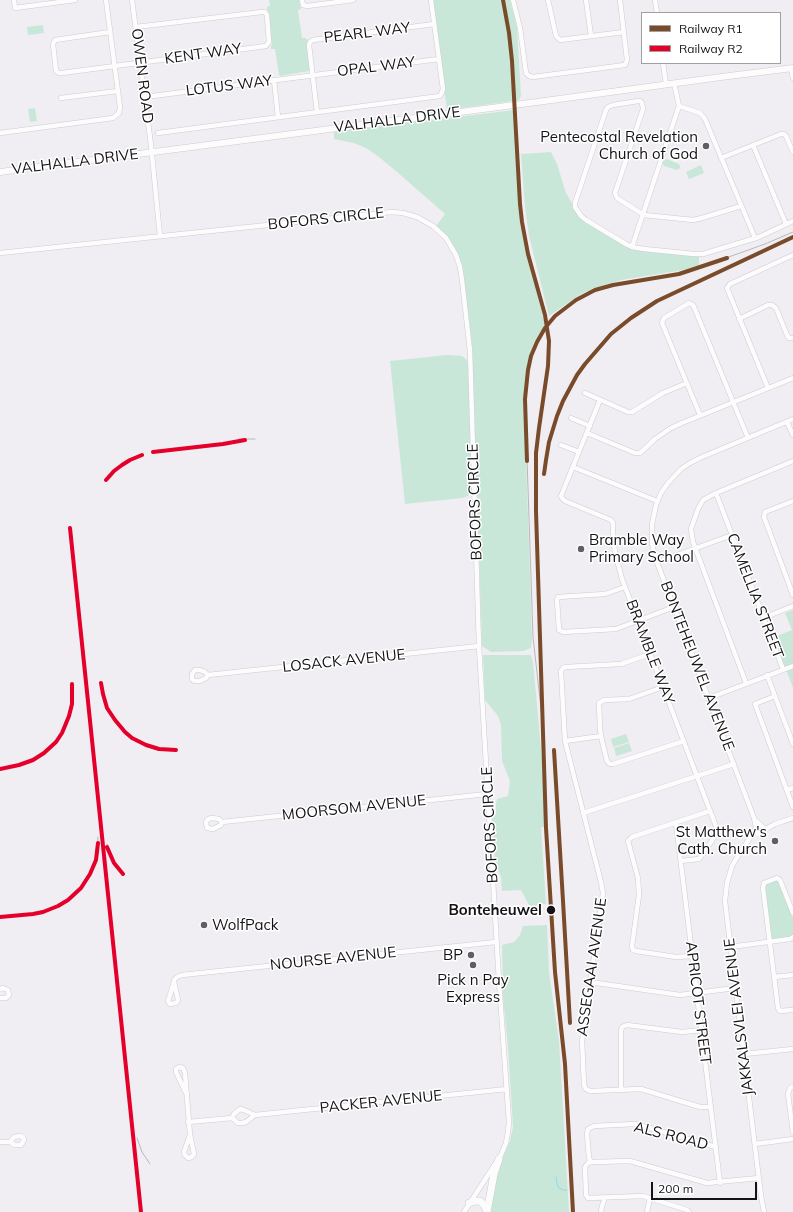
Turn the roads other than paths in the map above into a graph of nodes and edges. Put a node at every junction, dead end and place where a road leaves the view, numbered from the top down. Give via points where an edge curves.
1 (14, 0) edge
2 (75, 0) edge
3 (106, 0) edge
4 (132, 0) edge
5 (353, 0) edge
6 (431, 0) edge
7 (513, 0) edge
8 (548, 0) edge
9 (586, 0) edge
10 (620, 0) edge
11 (655, 0) edge
12 (302, 2) edge
13 (657, 12) edge
14 (434, 24) junction
15 (136, 27) junction
16 (110, 32) junction
17 (624, 32) junction
18 (591, 36) junction
19 (438, 59) junction
20 (140, 63) junction
21 (663, 64) edge
22 (115, 66) junction
23 (792, 68) edge
24 (313, 75) junction
25 (793, 78) edge
26 (274, 80) junction
27 (674, 83) junction
28 (666, 84) junction
29 (118, 91) junction
30 (145, 97) junction
31 (61, 98) dead end
32 (678, 106) junction
33 (317, 112) junction
34 (278, 118) junction
35 (0, 132) edge
36 (162, 134) dead end
37 (753, 145) junction
38 (152, 152) junction
39 (793, 152) edge
40 (721, 158) junction
41 (0, 172) edge
42 (741, 206) junction
43 (642, 214) junction
44 (793, 221) edge
45 (786, 224) junction
46 (160, 236) junction
47 (755, 238) junction
48 (632, 247) junction
49 (0, 253) edge
50 (793, 255) edge
51 (739, 319) junction
52 (793, 338) edge
53 (793, 378) edge
54 (687, 383) junction
55 (768, 388) junction
56 (585, 393) dead end
57 (600, 400) junction
58 (734, 402) junction
59 (700, 415) junction
60 (572, 418) dead end
61 (793, 419) edge
62 (788, 422) junction
63 (590, 426) junction
64 (587, 433) junction
65 (793, 435) edge
66 (748, 438) junction
67 (561, 445) dead end
68 (579, 452) junction
69 (793, 461) edge
70 (573, 467) junction
71 (716, 493) junction
72 (793, 500) edge
73 (657, 501) junction
74 (732, 535) junction
75 (696, 548) junction
76 (658, 562) junction
77 (626, 587) junction
78 (793, 595) edge
79 (793, 606) edge
80 (674, 607) junction
81 (763, 618) junction
82 (638, 621) junction
83 (480, 646) junction
84 (650, 654) junction
85 (793, 666) edge
86 (783, 669) junction
87 (208, 675) dead end
88 (767, 675) junction
89 (746, 683) junction
90 (663, 687) junction
91 (775, 696) junction
92 (709, 698) junction
93 (601, 736) junction
94 (565, 741) junction
95 (684, 741) junction
96 (793, 744) edge
97 (734, 764) junction
98 (697, 777) junction
99 (793, 788) edge
100 (787, 790) junction
101 (488, 794) junction
102 (793, 807) edge
103 (710, 811) junction
104 (583, 813) junction
105 (793, 818) edge
106 (222, 822) dead end
107 (676, 823) junction
108 (759, 829) junction
109 (681, 861) junction
110 (793, 913) edge
111 (793, 937) edge
112 (496, 942) junction
113 (770, 942) junction
114 (730, 947) junction
115 (692, 956) junction
116 (793, 975) edge
117 (774, 977) junction
118 (174, 982) dead end
119 (590, 982) junction
120 (736, 988) junction
121 (0, 989) edge
122 (697, 993) junction
123 (0, 998) edge
124 (793, 1010) edge
125 (702, 1030) junction
126 (793, 1048) edge
127 (744, 1054) junction
128 (793, 1087) edge
129 (506, 1089) junction
130 (621, 1089) junction
131 (186, 1093) junction
132 (711, 1107) junction
133 (255, 1115) junction
134 (232, 1118) junction
135 (188, 1122) junction
136 (793, 1132) edge
137 (190, 1135) dead end
138 (793, 1139) edge
139 (0, 1142) edge
140 (10, 1142) dead end
141 (755, 1144) junction
142 (716, 1147) junction
143 (499, 1159) junction
144 (591, 1162) junction
145 (759, 1178) junction
146 (720, 1182) junction
147 (761, 1196) junction
148 (605, 1198) junction
149 (650, 1198) junction
150 (470, 1203) junction
151 (464, 1212) edge
152 (487, 1212) edge
153 (601, 1212) edge
154 (647, 1212) edge
155 (689, 1212) edge
156 (761, 1212) edge
157 (764, 1212) edge

1 - 2 street via 15,8
3 - 16 street
4 - 15 street, OWEN ROAD
5 - 12 street via 309,6
6 - 14 street
7 - 17 street via 527,75 533,77 623,66 627,60
8 - 18 street via 556,38 562,40
9 - 18 street
10 - 17 street
11 - 13 street
14 - 19 street
14 - 24 street, PEARL WAY via 313,40 309,45
15 - 20 street, OWEN ROAD
15 - 20 street, KENT WAY via 264,12 267,15 270,42 266,46
16 - 22 street
16 - 22 street, KENT WAY via 54,41 56,69 62,73
17 - 18 street
19 - 24 street, OPAL WAY
19 - 33 street via 443,90 437,97
20 - 22 street, KENT WAY
20 - 30 street, OWEN ROAD
21 - 28 street
22 - 29 street
23 - 25 street
23 - 27 main road, VALHALLA DRIVE
24 - 26 street, LOTUS WAY
24 - 33 street, PEARL WAY
26 - 30 street, LOTUS WAY
26 - 34 street
27 - 28 main road, VALHALLA DRIVE
27 - 32 street
28 - 38 main road, VALHALLA DRIVE
29 - 31 street
29 - 35 street via 120,109 114,117
30 - 38 street, OWEN ROAD
32 - 40 street via 703,116
32 - 43 street
33 - 34 street
34 - 36 street
37 - 39 street via 783,134
37 - 40 street
37 - 45 street
38 - 41 main road, VALHALLA DRIVE
38 - 46 street, OWEN ROAD
40 - 42 street
42 - 43 street via 697,220
42 - 47 street
43 - 48 street
43 - 48 street via 618,200 615,195 642,109 642,103 638,101 613,105 606,110 575,207 586,220
44 - 45 street
45 - 47 street
46 - 49 street, BOFORS CIRCLE
46 - 83 street, BOFORS CIRCLE via 392,212 421,219 446,238 460,267 470,351
47 - 48 street via 700,254
50 - 51 street via 728,286 727,291
51 - 52 street via 772,305 776,308 787,335
51 - 55 street
53 - 55 street
54 - 57 street via 663,393 632,412
54 - 58 street via 662,323 664,318 689,303 693,304
54 - 59 street
55 - 58 street
56 - 57 street
57 - 63 street, BRAMBLE WAY
58 - 59 street
58 - 66 street
59 - 64 street via 671,428 640,453
60 - 63 street
61 - 62 street, BONTEHEUWEL AVENUE
62 - 65 street
62 - 66 street, BONTEHEUWEL AVENUE
63 - 64 street, BRAMBLE WAY
64 - 68 street, BRAMBLE WAY
66 - 73 street, BONTEHEUWEL AVENUE via 686,466 674,475
67 - 68 street
68 - 70 street, BRAMBLE WAY
69 - 71 street
70 - 73 street
70 - 77 street, BRAMBLE WAY via 561,496 565,501 611,520 615,552
71 - 74 street, CAMELLIA STREET
71 - 75 street via 703,500 698,509 691,529
72 - 78 street via 765,512 764,517
73 - 76 street, BONTEHEUWEL AVENUE via 652,519 652,535
74 - 75 street
74 - 81 street, CAMELLIA STREET
75 - 76 street
75 - 89 street
76 - 80 street, BONTEHEUWEL AVENUE
77 - 82 street, BRAMBLE WAY
77 - 82 street via 605,594 558,597 559,630 612,630
79 - 81 street
80 - 82 street
80 - 92 street, BONTEHEUWEL AVENUE
81 - 86 street, CAMELLIA STREET
82 - 84 street, BRAMBLE WAY
83 - 87 street, LOSACK AVENUE
83 - 101 street, BOFORS CIRCLE
84 - 90 street, BRAMBLE WAY
84 - 94 street, ASSEGAAI AVENUE via 621,664 563,668 561,671
85 - 86 street
86 - 88 street, CAMELLIA STREET
88 - 89 street, CAMELLIA STREET
88 - 91 street
89 - 92 street, CAMELLIA STREET
90 - 93 street via 629,699 600,702
90 - 95 street, BRAMBLE WAY
91 - 96 street
91 - 100 street via 755,704
92 - 97 street, BONTEHEUWEL AVENUE
93 - 94 street
93 - 95 street via 607,761 611,764
94 - 104 street, ASSEGAAI AVENUE
95 - 98 street, BRAMBLE WAY
97 - 98 street
97 - 108 street, BONTEHEUWEL AVENUE
98 - 103 street, BRAMBLE WAY
98 - 104 street
99 - 100 street
100 - 102 street
101 - 106 street, MOORSOM AVENUE
101 - 112 street, BOFORS CIRCLE
103 - 107 street
103 - 109 street, BRAMBLE WAY via 717,832 699,859
104 - 119 street, ASSEGAAI AVENUE via 603,893
105 - 108 street
107 - 109 street, APRICOT STREET
107 - 115 street via 629,840 638,878 639,895 632,950 680,957
108 - 114 street, JAKKALSVLEI AVENUE via 732,866 726,886
109 - 115 street, APRICOT STREET
110 - 113 street via 778,878 764,882
111 - 113 street
112 - 118 street, NOURSE AVENUE via 179,975
112 - 129 street, BOFORS CIRCLE
113 - 114 street
113 - 117 street
114 - 120 street, JAKKALSVLEI AVENUE
115 - 122 street, APRICOT STREET
116 - 117 street
117 - 124 street via 778,1010
119 - 122 street via 676,995
119 - 130 street, ASSEGAAI AVENUE via 582,1041 584,1085 590,1091
120 - 122 street
120 - 127 street, JAKKALSVLEI AVENUE
121 - 123 street via 8,990 9,995
122 - 125 street, APRICOT STREET
125 - 130 street via 682,1032 627,1025 622,1027
125 - 132 street, APRICOT STREET
126 - 127 street
127 - 141 street, JAKKALSVLEI AVENUE
128 - 136 street via 788,1094
129 - 133 street, PACKER AVENUE
129 - 143 street, BOFORS CIRCLE via 509,1127
130 - 132 street, ASSEGAAI AVENUE via 641,1089 700,1107
131 - 131 street via 177,1075 176,1069 179,1067 184,1070
131 - 135 street
132 - 142 street, APRICOT STREET
133 - 134 street, PACKER AVENUE via 242,1123
133 - 134 street, PACKER AVENUE via 240,1109
134 - 135 street, PACKER AVENUE
135 - 137 street
138 - 141 street
139 - 140 street
141 - 145 street, JAKKALSVLEI AVENUE
142 - 144 street, ALS ROAD via 636,1124 594,1126 588,1129 587,1134
142 - 146 street, APRICOT STREET
143 - 150 street, BOFORS CIRCLE
143 - 152 highway
144 - 146 street via 630,1160 707,1184
144 - 148 street via 584,1167 586,1195 590,1199
145 - 146 street
145 - 147 street, JAKKALSVLEI AVENUE
147 - 156 street, JAKKALSVLEI AVENUE
147 - 157 street, JAKKALSVLEI AVENUE
148 - 149 street
148 - 153 street
149 - 154 street
149 - 155 street
150 - 151 street, BOFORS CIRCLE
150 - 152 highway via 482,1202

